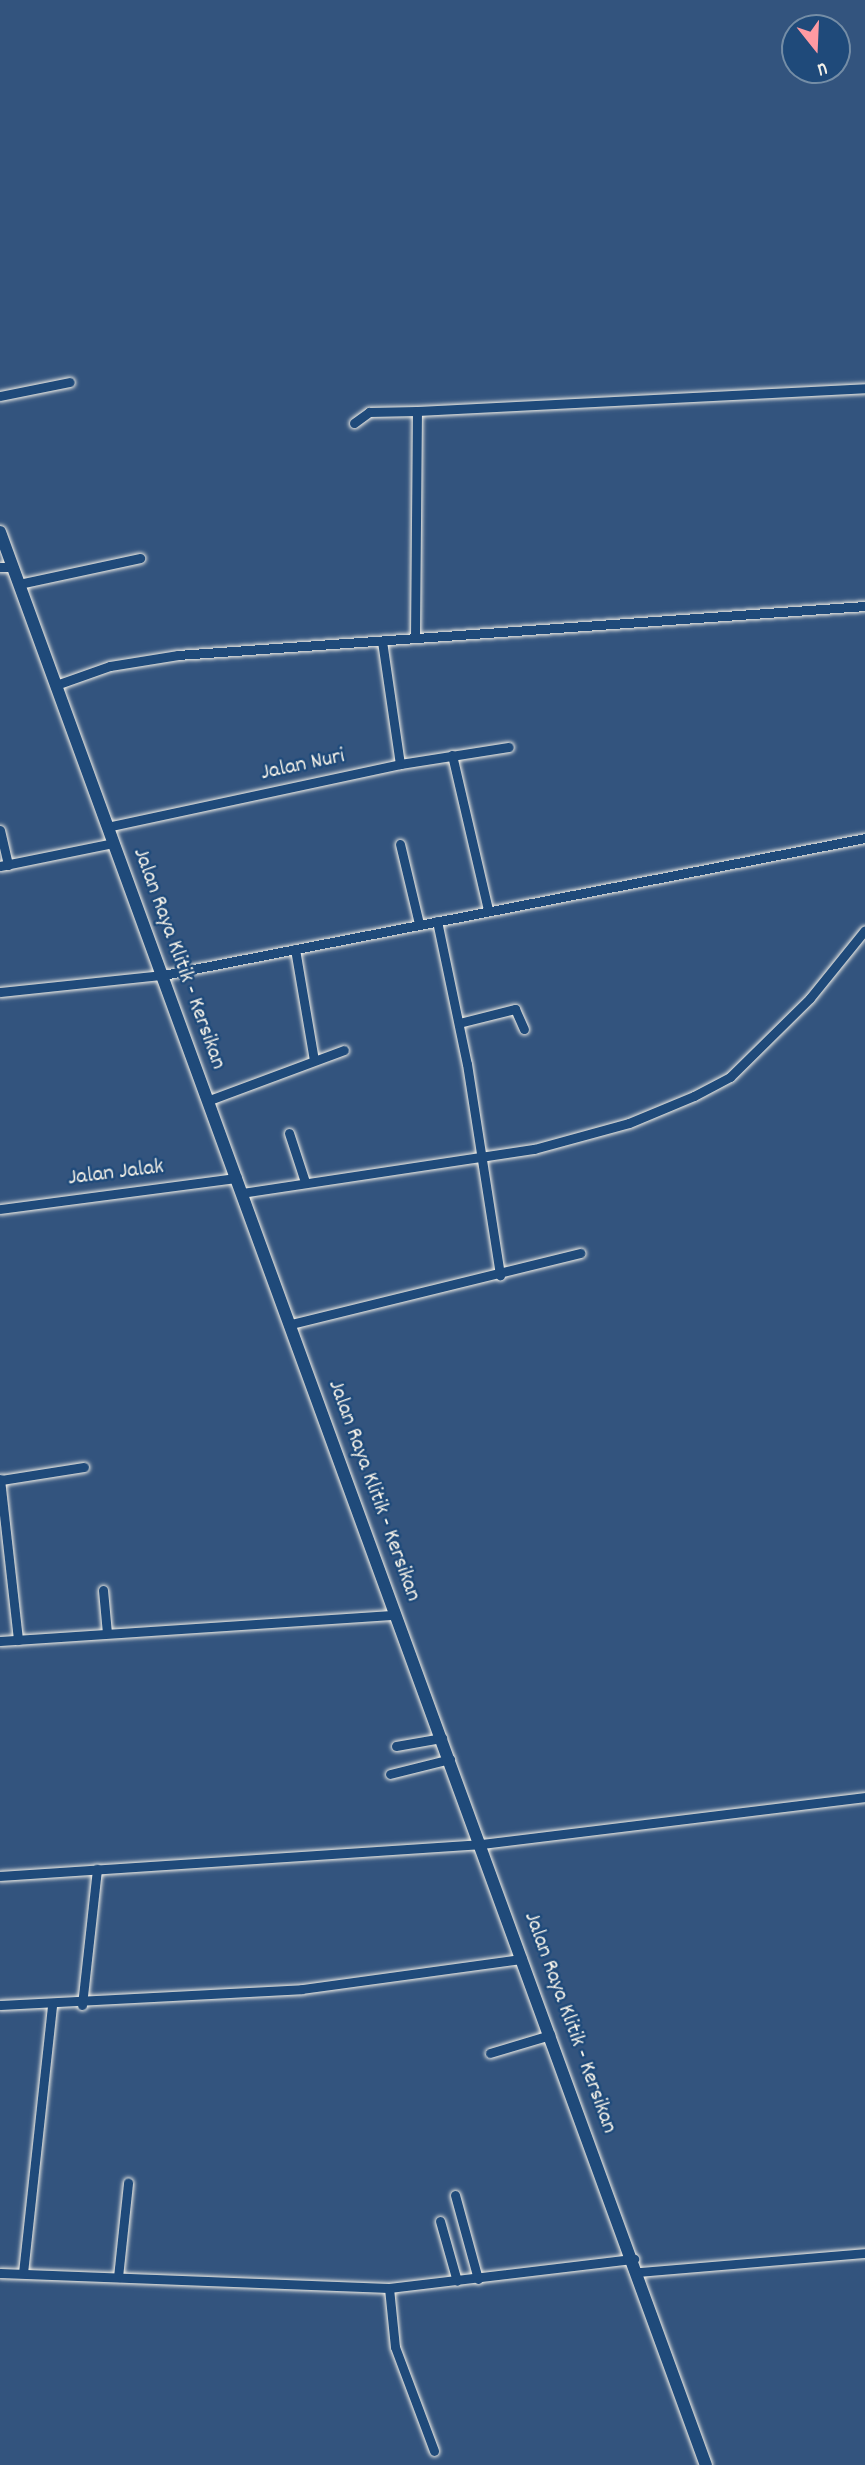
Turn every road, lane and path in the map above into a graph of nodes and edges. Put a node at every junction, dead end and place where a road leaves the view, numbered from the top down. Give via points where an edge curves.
1 (70, 382) dead end
2 (865, 388) edge
3 (0, 396) edge
4 (417, 411) junction
5 (354, 423) dead end
6 (0, 532) edge
7 (140, 558) dead end
8 (6, 567) edge
9 (19, 584) junction
10 (865, 606) edge
11 (415, 637) junction
12 (382, 640) junction
13 (56, 685) junction
14 (509, 747) dead end
15 (452, 755) junction
16 (400, 764) junction
17 (107, 827) junction
18 (0, 830) edge
19 (865, 838) edge
20 (113, 843) junction
21 (400, 844) dead end
22 (4, 865) edge
23 (488, 910) junction
24 (437, 920) junction
25 (419, 924) junction
26 (865, 930) edge
27 (295, 949) junction
28 (163, 975) junction
29 (0, 992) edge
30 (459, 1023) junction
31 (524, 1029) dead end
32 (344, 1050) dead end
33 (314, 1060) junction
34 (207, 1101) junction
35 (289, 1133) dead end
36 (478, 1157) junction
37 (237, 1178) junction
38 (304, 1182) junction
39 (242, 1194) junction
40 (0, 1209) edge
41 (580, 1252) dead end
42 (500, 1275) junction
43 (291, 1324) junction
44 (85, 1467) dead end
45 (0, 1479) edge
46 (103, 1590) dead end
47 (395, 1615) junction
48 (107, 1633) junction
49 (18, 1640) junction
50 (0, 1641) edge
51 (442, 1738) junction
52 (396, 1746) dead end
53 (450, 1759) junction
54 (390, 1774) dead end
55 (865, 1797) edge
56 (482, 1844) junction
57 (97, 1869) junction
58 (0, 1877) edge
59 (522, 1959) junction
60 (52, 2005) junction
61 (82, 2005) junction
62 (0, 2006) edge
63 (550, 2035) junction
64 (491, 2053) dead end
65 (128, 2183) dead end
66 (455, 2195) dead end
67 (440, 2221) dead end
68 (865, 2253) edge
69 (636, 2265) junction
70 (0, 2273) edge
71 (23, 2273) junction
72 (118, 2277) junction
73 (478, 2279) junction
74 (457, 2281) junction
75 (389, 2288) junction
76 (434, 2451) dead end
77 (706, 2465) edge

1 - 3 street
2 - 4 street
4 - 5 street via 369,412
4 - 11 street
6 - 8 street, Jalan Raya Klitik - Kersikan
7 - 9 street
8 - 9 street, Jalan Raya Klitik - Kersikan
9 - 13 street, Jalan Raya Klitik - Kersikan
10 - 11 street
11 - 12 street
12 - 13 street via 178,655 110,666
12 - 16 street
13 - 17 street, Jalan Raya Klitik - Kersikan
14 - 15 street, Jalan Nuri
15 - 16 street, Jalan Nuri
15 - 23 street
16 - 17 street, Jalan Nuri
17 - 20 street, Jalan Raya Klitik - Kersikan
18 - 22 street
19 - 23 street
20 - 22 street
20 - 28 street, Jalan Raya Klitik - Kersikan
21 - 25 street
23 - 24 street
24 - 25 street
24 - 30 street
25 - 27 street
26 - 36 street via 810,998 724,1081 629,1123 565,1142
27 - 28 street
27 - 33 street
28 - 29 street
28 - 34 street, Jalan Raya Klitik - Kersikan
30 - 31 street via 515,1009
30 - 36 street
32 - 33 street
33 - 34 street
34 - 37 street, Jalan Raya Klitik - Kersikan
35 - 38 street
36 - 38 street
36 - 42 street
37 - 39 street, Jalan Raya Klitik - Kersikan
37 - 40 street, Jalan Jalak
38 - 39 street
39 - 43 street, Jalan Raya Klitik - Kersikan
41 - 42 street
42 - 43 street
43 - 47 street, Jalan Raya Klitik - Kersikan
44 - 45 street
45 - 49 street
46 - 48 street
47 - 48 street
47 - 51 street, Jalan Raya Klitik - Kersikan
48 - 49 street
49 - 50 street
51 - 52 street
51 - 53 street, Jalan Raya Klitik - Kersikan
53 - 54 street
53 - 56 street, Jalan Raya Klitik - Kersikan
55 - 56 street
56 - 57 street
56 - 59 street, Jalan Raya Klitik - Kersikan
57 - 58 street
57 - 61 street
59 - 61 street via 302,1989
59 - 63 street, Jalan Raya Klitik - Kersikan
60 - 61 street
60 - 62 street
60 - 71 street
63 - 64 street
63 - 69 street, Jalan Raya Klitik - Kersikan
65 - 72 street
66 - 73 street
67 - 74 street
68 - 69 street
69 - 73 street
69 - 77 street, Jalan Raya Klitik - Kersikan
70 - 71 street
71 - 72 street
72 - 75 street
73 - 74 street
74 - 75 street
75 - 76 street via 395,2347

